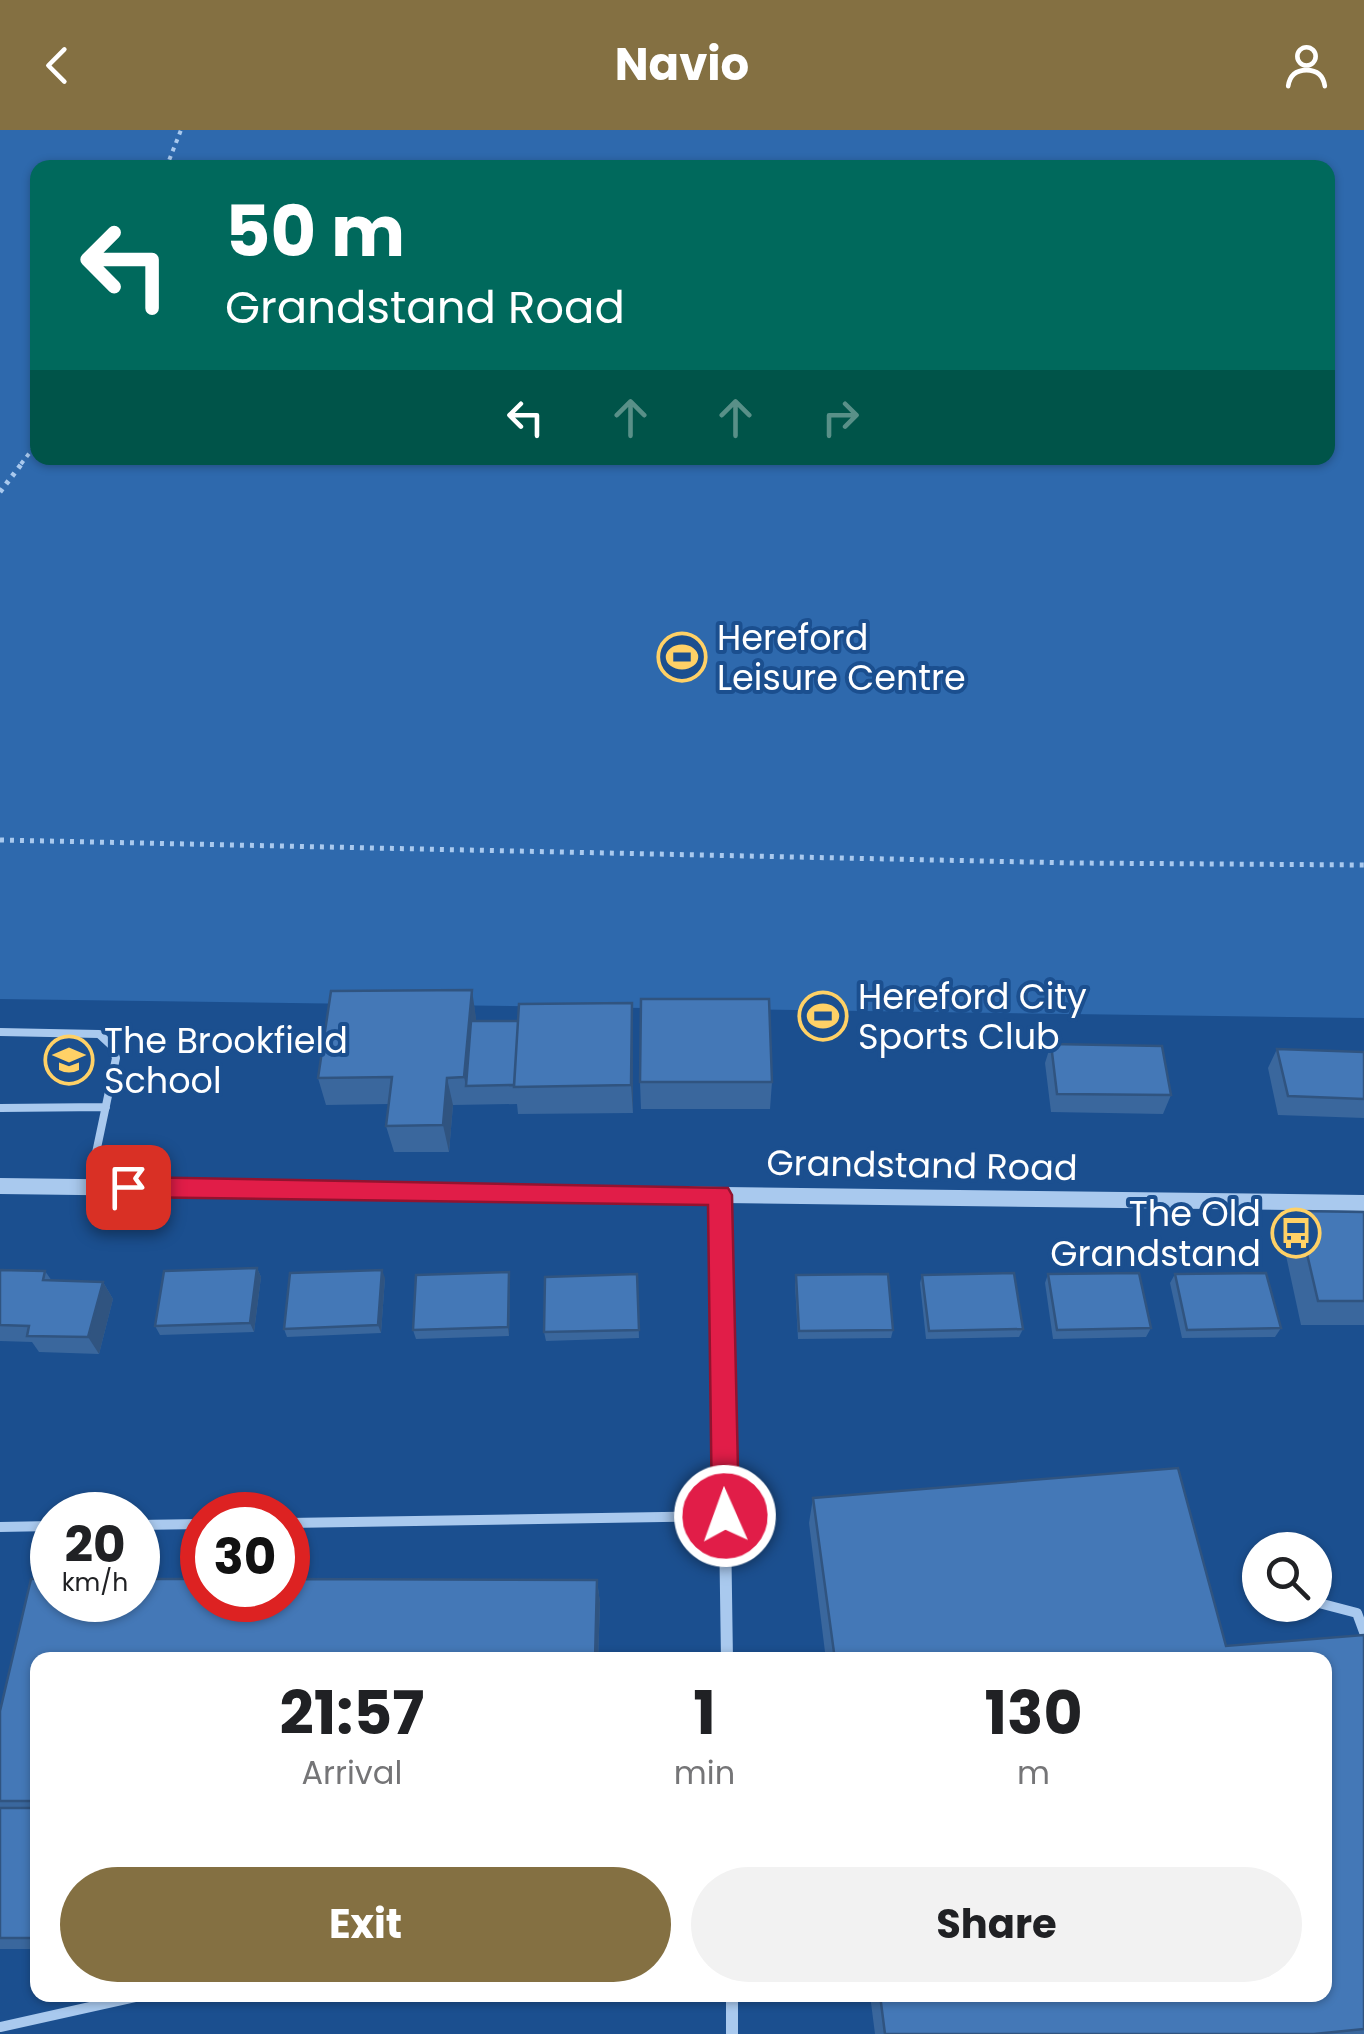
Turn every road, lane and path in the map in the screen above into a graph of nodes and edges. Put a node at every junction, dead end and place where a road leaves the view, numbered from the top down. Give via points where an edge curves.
1 (181, 130) edge
2 (169, 160) edge
3 (30, 453) edge
4 (0, 492) edge
5 (0, 840) edge
6 (1364, 864) edge
7 (0, 1032) edge
8 (106, 1107) junction
9 (0, 1108) edge
10 (0, 1186) edge
11 (89, 1187) junction
12 (720, 1195) junction
13 (1364, 1204) edge
14 (725, 1516) junction
15 (310, 1522) edge
16 (30, 1526) edge
17 (2, 1527) edge
18 (0, 1541) edge
19 (1332, 1606) edge
20 (1361, 1613) edge
21 (1364, 1632) edge
22 (727, 1652) edge
23 (112, 2002) edge
24 (732, 2002) edge
25 (0, 2027) edge
26 (732, 2034) edge

1 - 2 path
3 - 4 path
5 - 6 path
7 - 8 lane via 98,1034 116,1058
8 - 9 lane
8 - 11 lane
10 - 11 street, Grandstand Road
11 - 12 street, Grandstand Road
12 - 13 street, Grandstand Road
12 - 14 street
14 - 15 lane
14 - 22 street
16 - 17 lane
17 - 18 lane
19 - 20 lane
20 - 21 lane
23 - 25 lane
24 - 26 street

